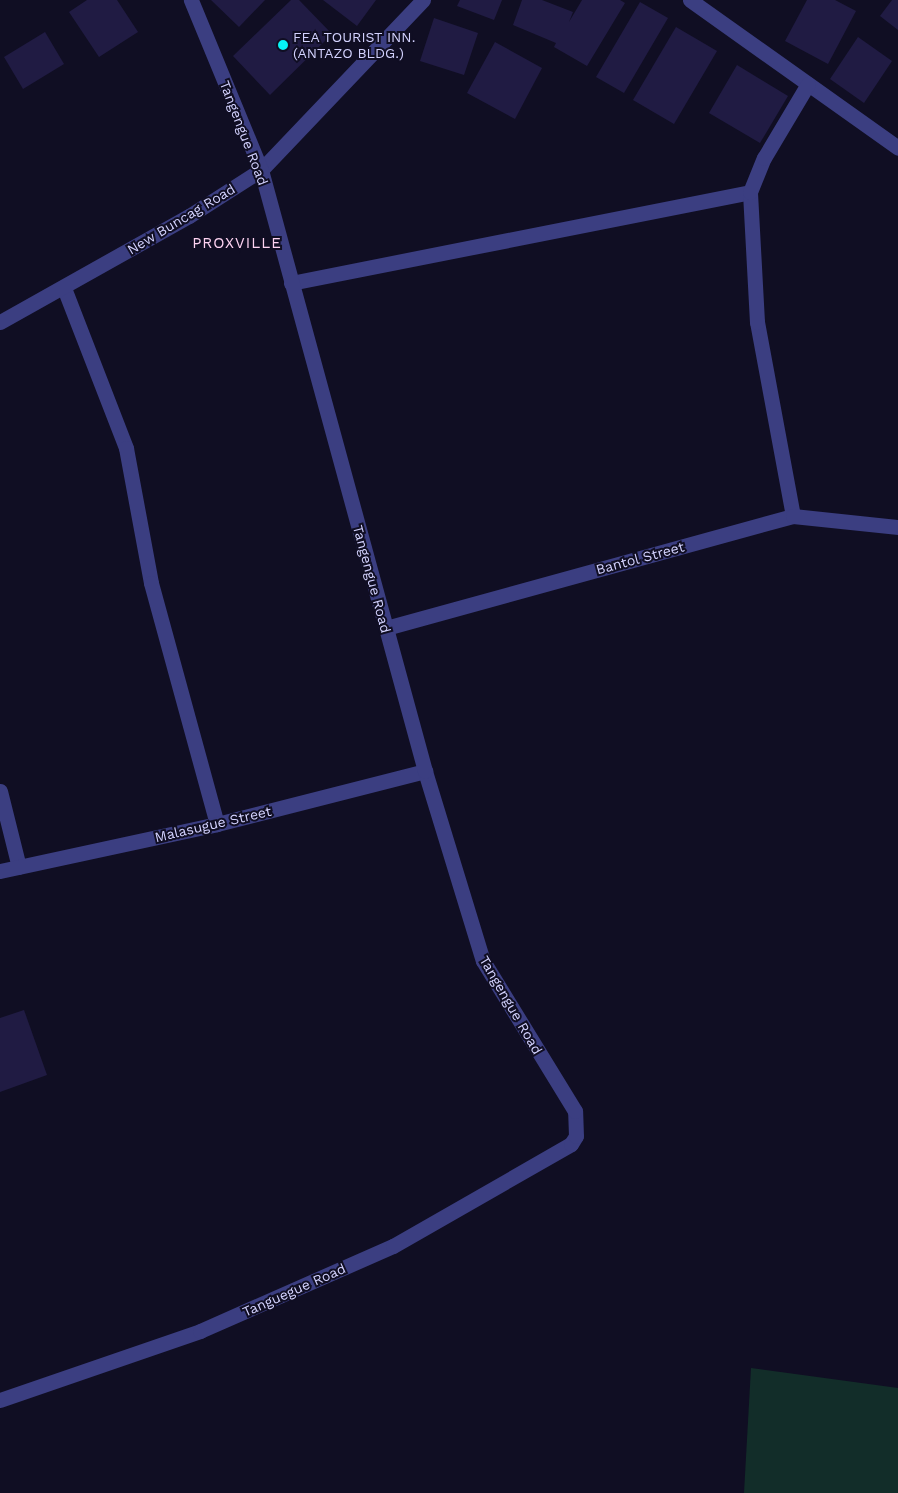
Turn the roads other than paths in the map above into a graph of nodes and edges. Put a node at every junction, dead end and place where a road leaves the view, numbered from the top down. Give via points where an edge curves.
1 (191, 0) edge
2 (423, 0) edge
3 (690, 0) edge
4 (808, 84) junction
5 (898, 148) edge
6 (261, 170) junction
7 (750, 192) junction
8 (291, 284) junction
9 (64, 288) junction
10 (0, 322) edge
11 (793, 516) junction
12 (898, 526) edge
13 (386, 628) junction
14 (425, 771) junction
15 (0, 791) edge
16 (217, 824) junction
17 (20, 867) junction
18 (0, 871) edge
19 (571, 1144) joint
20 (0, 1400) edge

1 - 6 street, Tangengue Road
2 - 6 street, New Buncag Road
3 - 4 street
4 - 5 street
4 - 7 street via 764,158
6 - 8 street, Tangengue Road
6 - 9 street, New Buncag Road
7 - 8 street
7 - 11 street via 757,322
8 - 13 street, Tangengue Road
9 - 10 street, New Buncag Road
9 - 16 street via 126,448 151,583
11 - 12 street, Bantol Street
11 - 13 street, Bantol Street
13 - 14 street, Tangengue Road
14 - 16 street, Malasugue Street
14 - 19 street, Tangengue Road via 483,961 575,1111 576,1136
15 - 17 street
16 - 17 street, Malasugue Street
17 - 18 street, Malasugue Street
19 - 20 street, Tanguegue Road via 393,1246 200,1332

